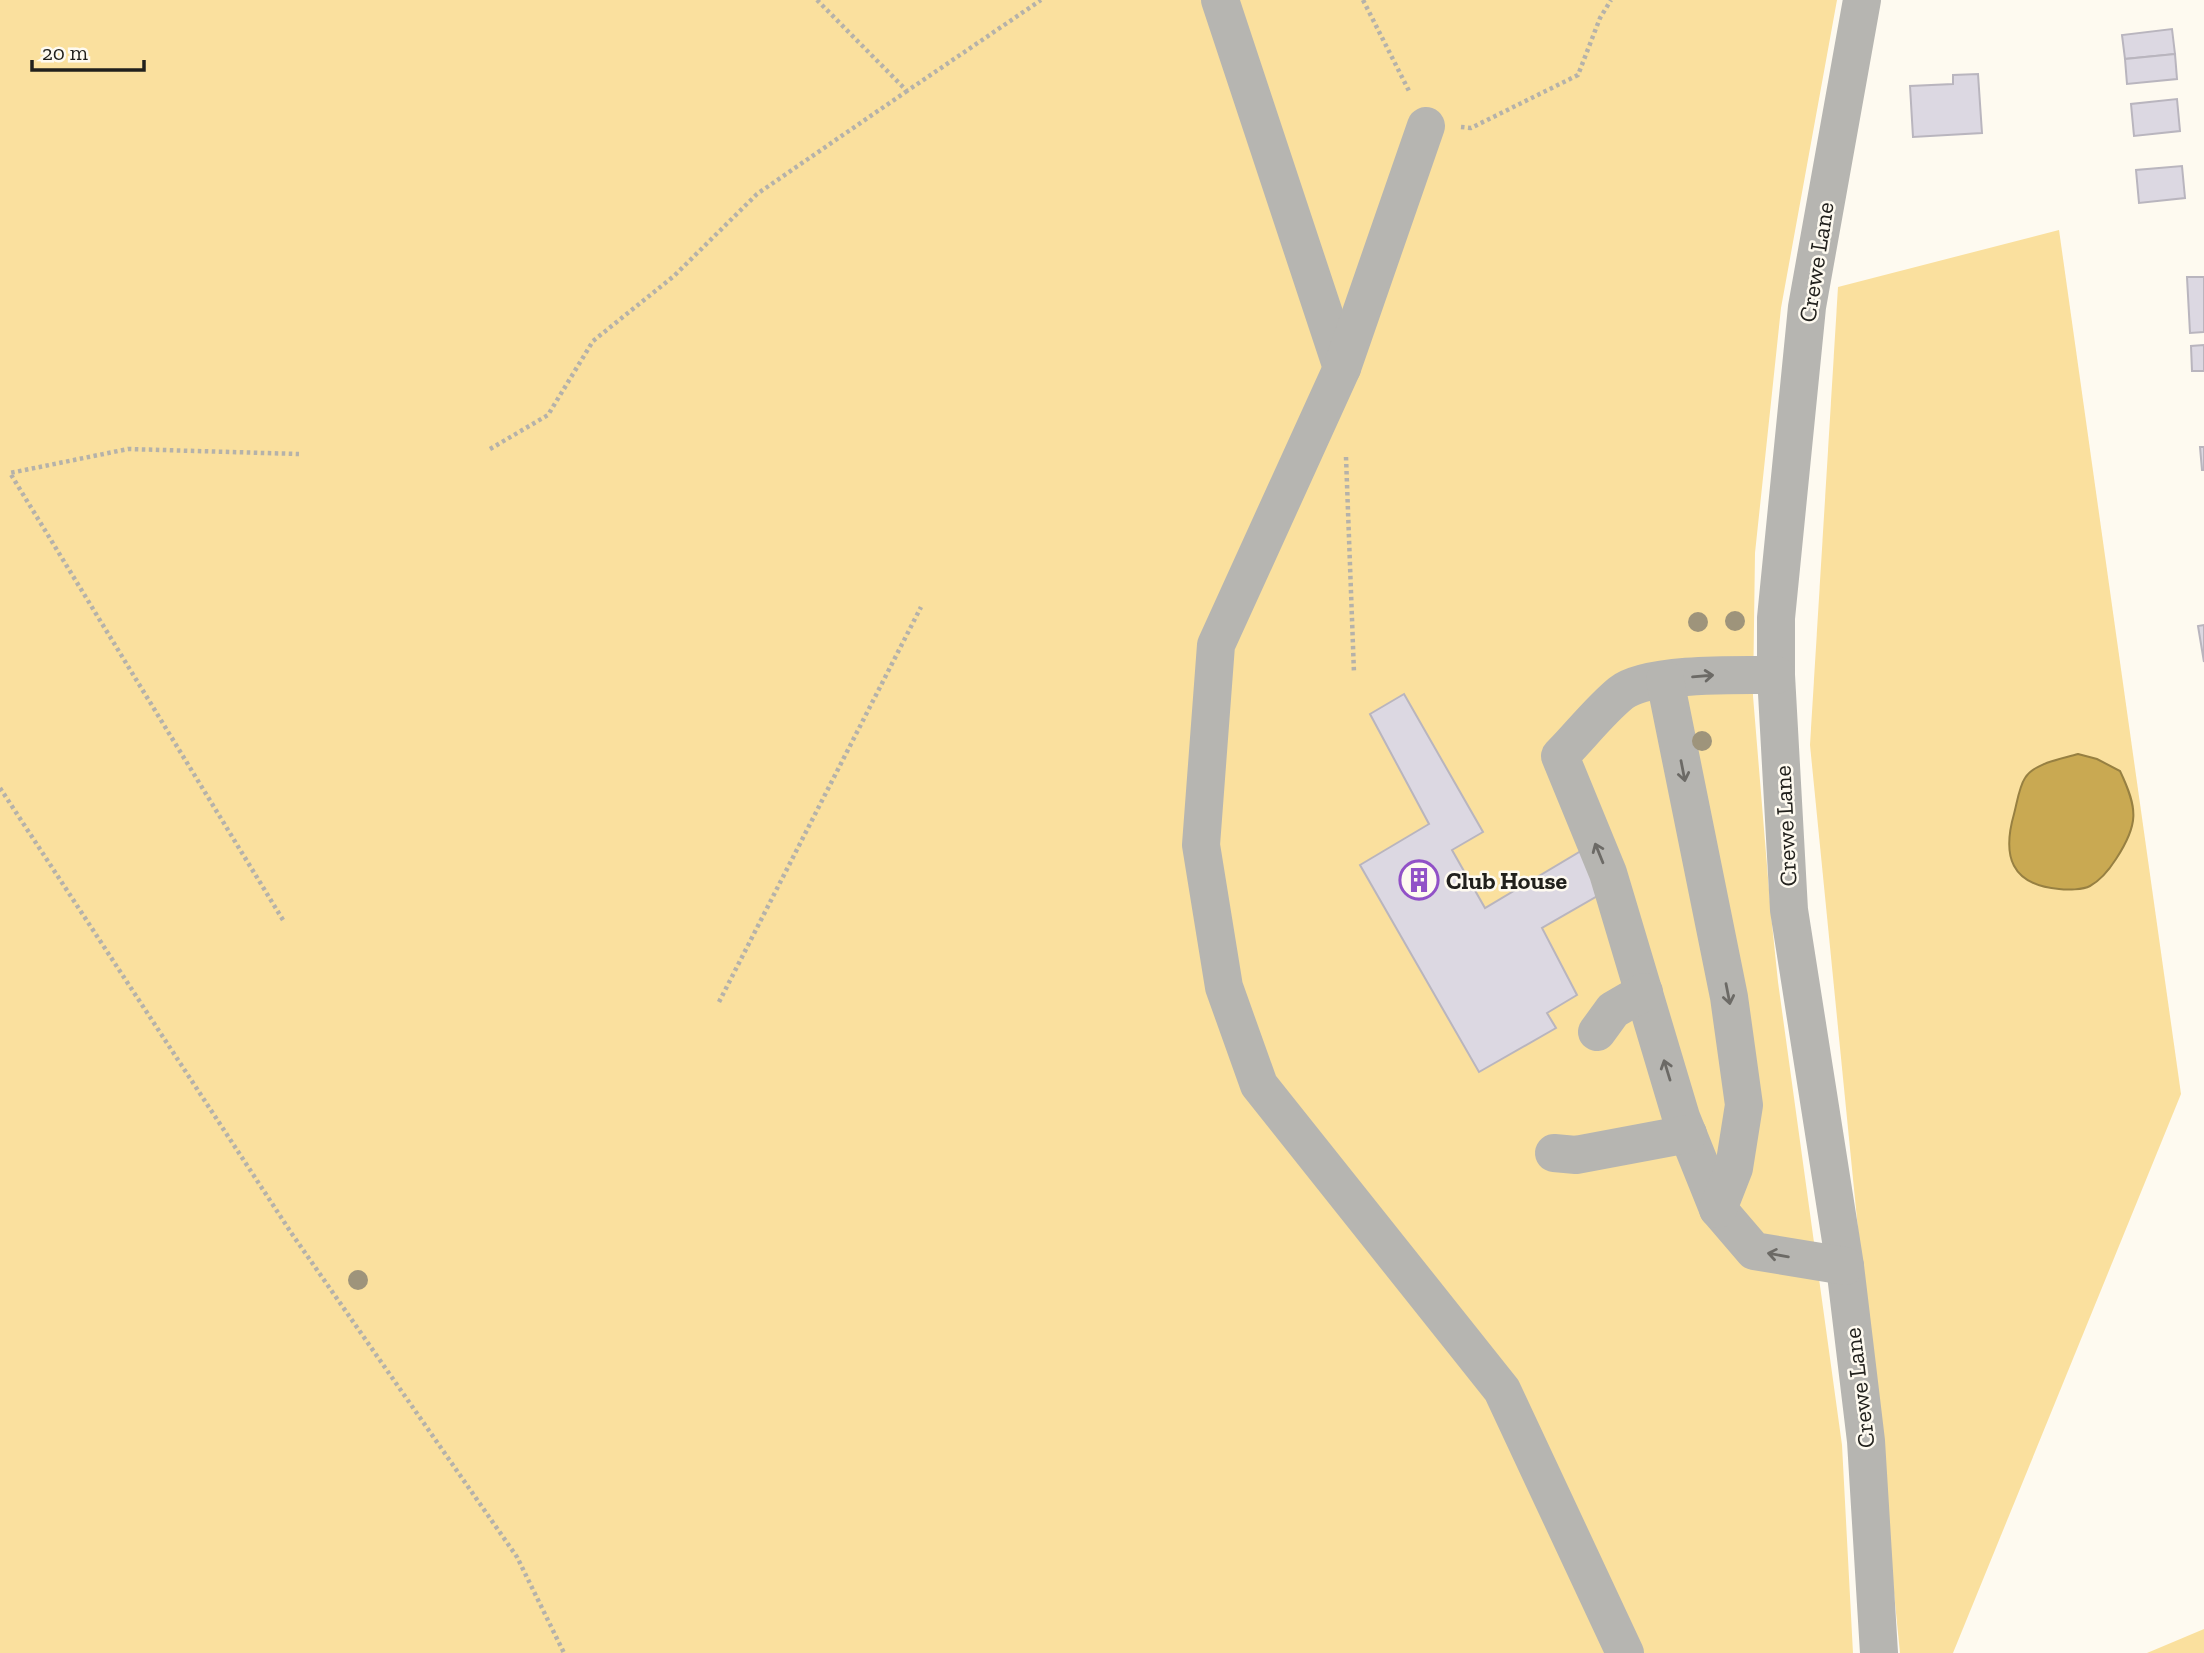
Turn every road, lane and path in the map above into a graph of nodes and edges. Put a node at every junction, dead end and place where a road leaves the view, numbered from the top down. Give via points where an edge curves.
1 (817, 0) edge
2 (1041, 0) edge
3 (1220, 0) edge
4 (1363, 0) edge
5 (1611, 0) edge
6 (1861, 0) edge
7 (907, 91) junction
8 (1426, 125) junction
9 (1342, 368) junction
10 (490, 449) dead end
11 (1345, 452) dead end
12 (299, 454) dead end
13 (921, 607) dead end
14 (1354, 673) dead end
15 (1776, 675) junction
16 (1665, 680) junction
17 (0, 788) edge
18 (283, 920) dead end
19 (1644, 992) junction
20 (719, 1002) dead end
21 (1597, 1032) dead end
22 (1688, 1134) junction
23 (1554, 1153) dead end
24 (1718, 1209) junction
25 (1845, 1266) junction
26 (564, 1653) edge
27 (1625, 1653) edge
28 (1879, 1653) edge

1 - 7 path
2 - 7 path
3 - 9 street
4 - 8 path
5 - 8 path via 1578,75 1471,128
6 - 15 street, Crewe Lane via 1807,307 1776,618
7 - 10 path via 758,194 674,276 593,341 548,415
8 - 9 street
9 - 27 street via 1216,645 1201,845 1224,987 1259,1085 1502,1390
11 - 14 path
12 - 18 path via 128,449 10,473
13 - 20 path
16 -> 15 street via 1705,674
15 - 25 street, Crewe Lane via 1789,910
19 -> 16 street via 1608,873 1560,756 1621,692
16 -> 24 street via 1729,997 1743,1095 1734,1168
17 - 26 path via 292,1234 517,1557
19 - 21 street via 1613,1010
22 -> 19 street
22 - 23 street via 1576,1155
22 - 24 street
25 -> 24 street via 1754,1251
25 - 28 street, Crewe Lane via 1866,1441

